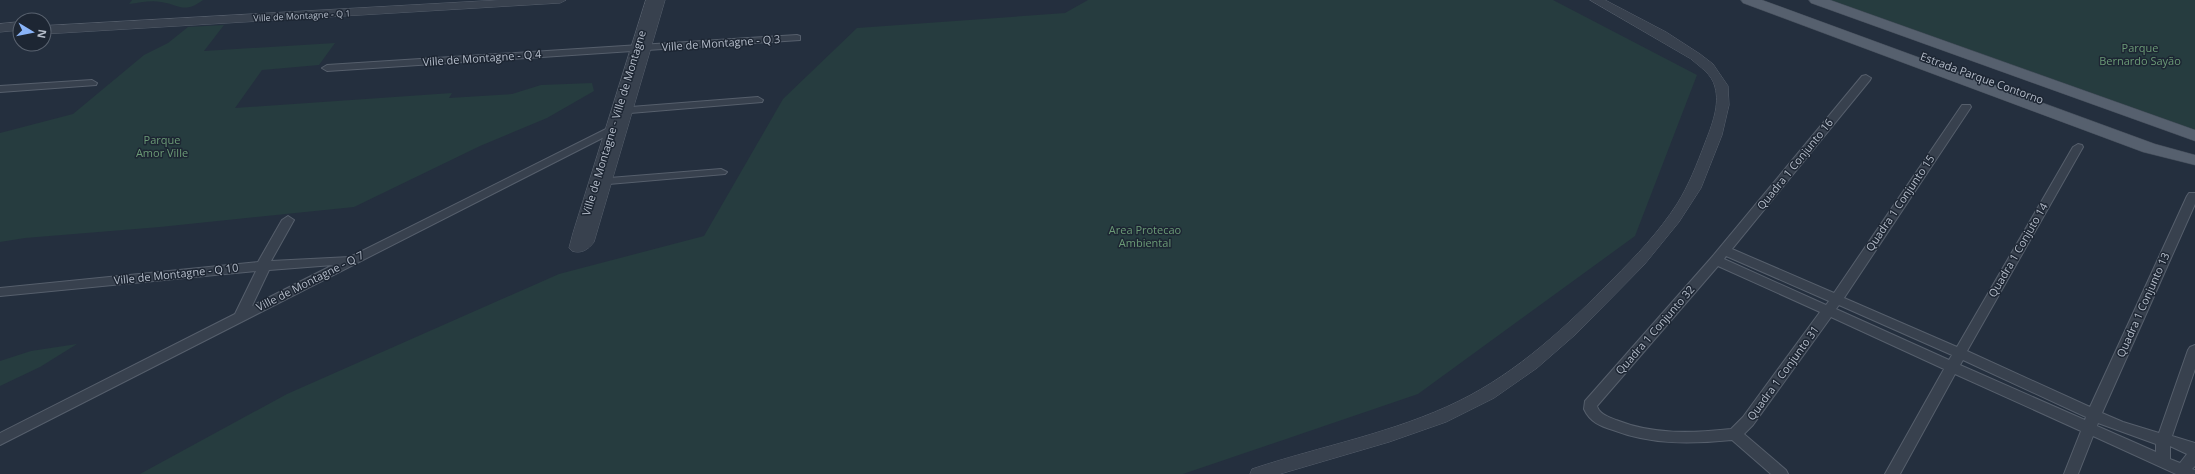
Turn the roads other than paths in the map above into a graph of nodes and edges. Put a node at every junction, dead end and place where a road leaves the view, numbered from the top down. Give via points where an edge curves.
1 (479, 0) edge
2 (560, 0) edge
3 (652, 0) edge
4 (659, 0) edge
5 (1596, 0) edge
6 (1748, 0) edge
7 (1769, 0) edge
8 (1778, 0) edge
9 (1817, 0) edge
10 (528, 1) edge
11 (315, 12) junction
12 (52, 25) edge
13 (12, 27) edge
14 (0, 28) edge
15 (52, 29) edge
16 (12, 32) edge
17 (0, 33) edge
18 (797, 38) dead end
19 (641, 48) junction
20 (327, 68) dead end
21 (1866, 78) dead end
22 (92, 83) dead end
23 (0, 89) edge
24 (758, 100) dead end
25 (1966, 107) dead end
26 (622, 110) junction
27 (616, 130) junction
28 (2195, 136) edge
29 (2078, 147) dead end
30 (2195, 156) edge
31 (2195, 160) edge
32 (720, 172) dead end
33 (601, 182) junction
34 (2193, 196) dead end
35 (288, 220) dead end
36 (581, 244) dead end
37 (1720, 255) junction
38 (352, 260) junction
39 (366, 260) junction
40 (263, 266) junction
41 (0, 292) edge
42 (1832, 305) junction
43 (239, 321) junction
44 (2195, 350) edge
45 (1959, 353) junction
46 (1952, 367) junction
47 (2092, 422) junction
48 (1735, 434) junction
49 (0, 439) edge
50 (2164, 439) junction
51 (0, 446) edge
52 (2195, 451) edge
53 (2164, 462) junction
54 (2186, 472) edge
55 (1259, 474) edge
56 (1781, 474) edge
57 (1892, 474) edge
58 (2071, 474) edge

1 - 11 street, Ville de Montagne - Q 1
2 - 10 street, Ville de Montagne - Q 1
3 - 19 street, Ville de Montagne - Ville de Montagne
4 - 19 street, Ville de Montagne - Ville de Montagne
5 - 55 street via 1697,57 1709,66 1721,82 1723,106 1701,176 1686,204 1654,245 1566,337 1512,378 1465,406 1431,420
6 - 31 main road via 2149,148
7 - 30 main road, Estrada Parque Contorno
8 - 9 main road via 1816,10 1822,9 1823,6
9 - 28 main road, Estrada Parque Contorno
10 - 11 street, Ville de Montagne - Q 1
11 - 12 street, Ville de Montagne - Q 1
11 - 15 street, Ville de Montagne - Q 1
13 - 14 street
16 - 17 street
18 - 19 street, Ville de Montagne - Q 3
19 - 20 street, Ville de Montagne - Q 4
19 - 26 street, Ville de Montagne - Ville de Montagne
21 - 37 street, Quadra 1 Conjunto 16
22 - 23 street
24 - 26 street
25 - 42 street, Quadra 1 Conjunto 15
26 - 27 street, Ville de Montagne - Ville de Montagne
27 - 33 street, Ville de Montagne - Ville de Montagne
27 - 38 street, Ville de Montagne - Q 7
27 - 39 street, Ville de Montagne - Q 7
29 - 45 street, Quadra 1 Conjuto 14
32 - 33 street
33 - 36 street, Ville de Montagne - Ville de Montagne
34 - 47 street, Quadra 1 Conjunto 13
35 - 40 street
37 - 42 street
37 - 48 street, Quadra 1 Conjunto 32 via 1590,405 1591,410 1600,419 1642,434 1668,439
38 - 39 street, Ville de Montagne - Q 10
38 - 40 street, Ville de Montagne - Q 10
38 - 43 street, Ville de Montagne - Q 7
39 - 43 street, Ville de Montagne - Q 7
40 - 41 street, Ville de Montagne - Q 10
40 - 43 street
42 - 45 street
42 - 46 street
42 - 48 street, Quadra 1 Conjunto 31 via 1748,421
43 - 49 street, Ville de Montagne - Q 7
43 - 51 street, Ville de Montagne - Q 7
44 - 50 street
45 - 46 street, Quadra 1 Conjuto 14
45 - 47 street
46 - 47 street
46 - 57 street, Quadra 1 Conjuto 14
47 - 50 street
47 - 53 street
47 - 58 street, Quadra 1 Conjunto 13
48 - 56 street
50 - 52 street
50 - 53 street
52 - 54 street
53 - 54 street

